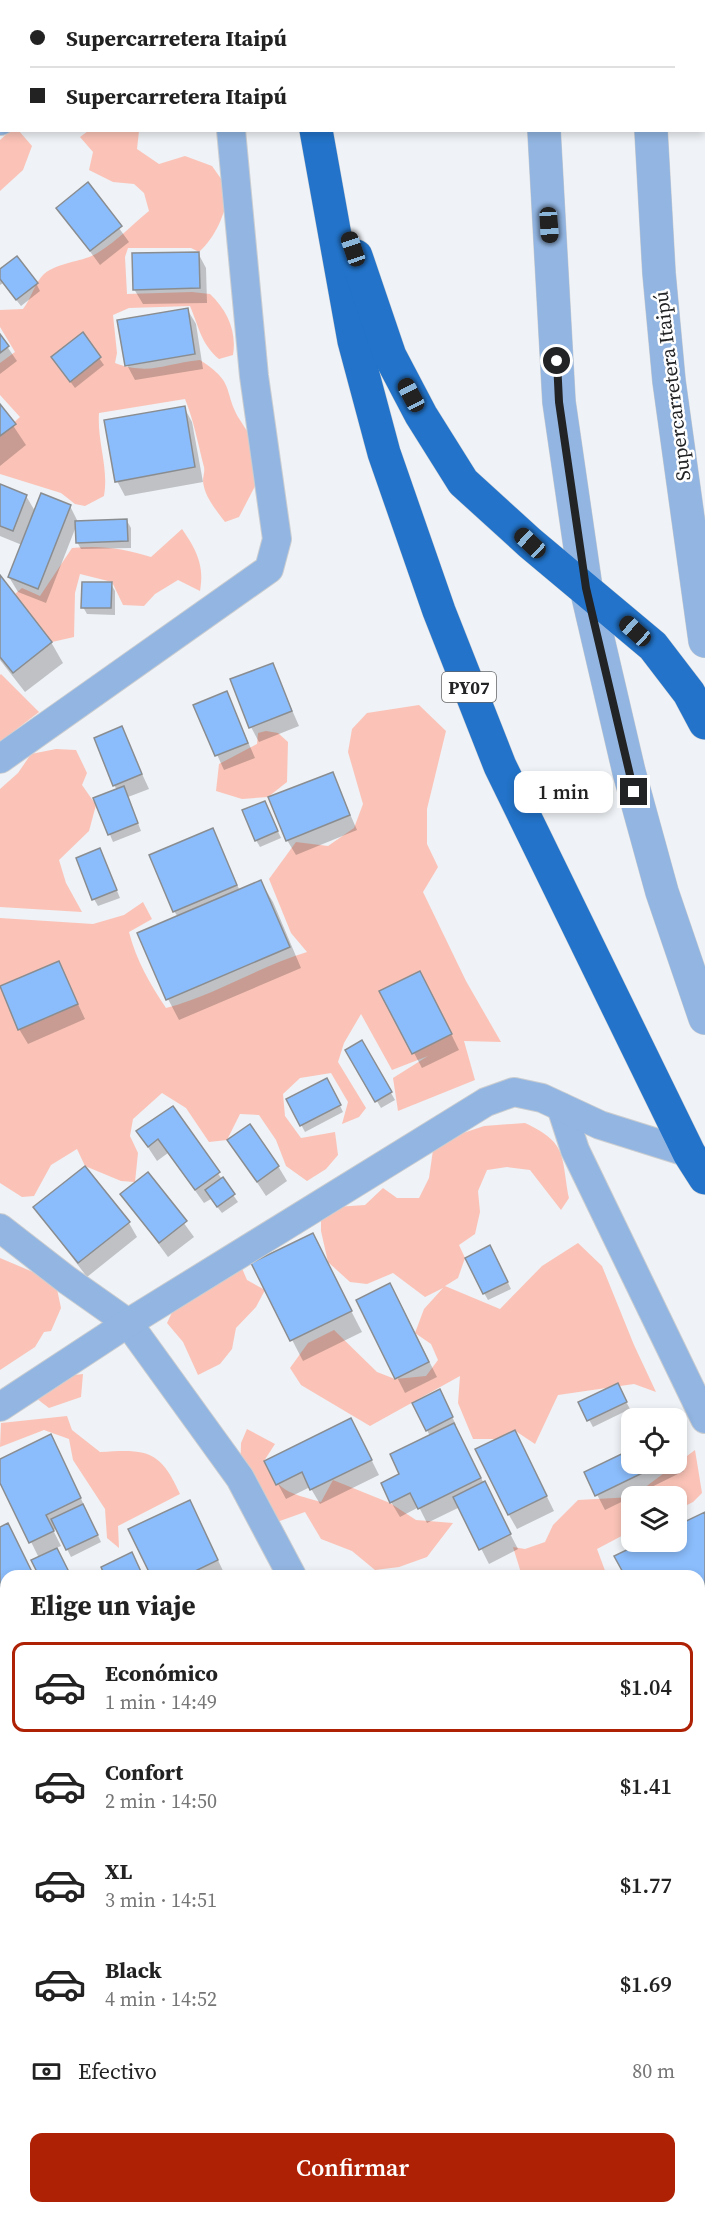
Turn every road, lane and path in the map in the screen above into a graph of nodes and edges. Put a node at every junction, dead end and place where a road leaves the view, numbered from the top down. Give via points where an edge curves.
1 (231, 132) edge
2 (316, 132) edge
3 (544, 132) edge
4 (651, 132) edge
5 (324, 164) junction
6 (586, 588) junction
7 (705, 641) edge
8 (705, 723) edge
9 (0, 759) edge
10 (705, 1018) edge
11 (561, 1107) junction
12 (697, 1166) edge
13 (0, 1228) edge
14 (128, 1323) junction
15 (0, 1407) edge
16 (705, 1419) edge
17 (289, 1570) edge

1 - 9 street via 255,376 277,539 273,561 269,569
2 - 5 highway, PY07
3 - 6 street via 559,402
4 - 7 street, Supercarretera Itaipú via 669,381
5 - 6 highway, PY07 via 390,356 422,415 464,482
5 - 12 highway, PY07 via 357,352 384,453 439,610 500,766
6 - 8 highway, PY07 via 653,646 689,693
6 - 10 street via 662,892
11 - 12 street
11 - 14 street via 514,1092 486,1102
11 - 16 street via 575,1150
13 - 14 street
14 - 15 street
14 - 17 street via 240,1478

